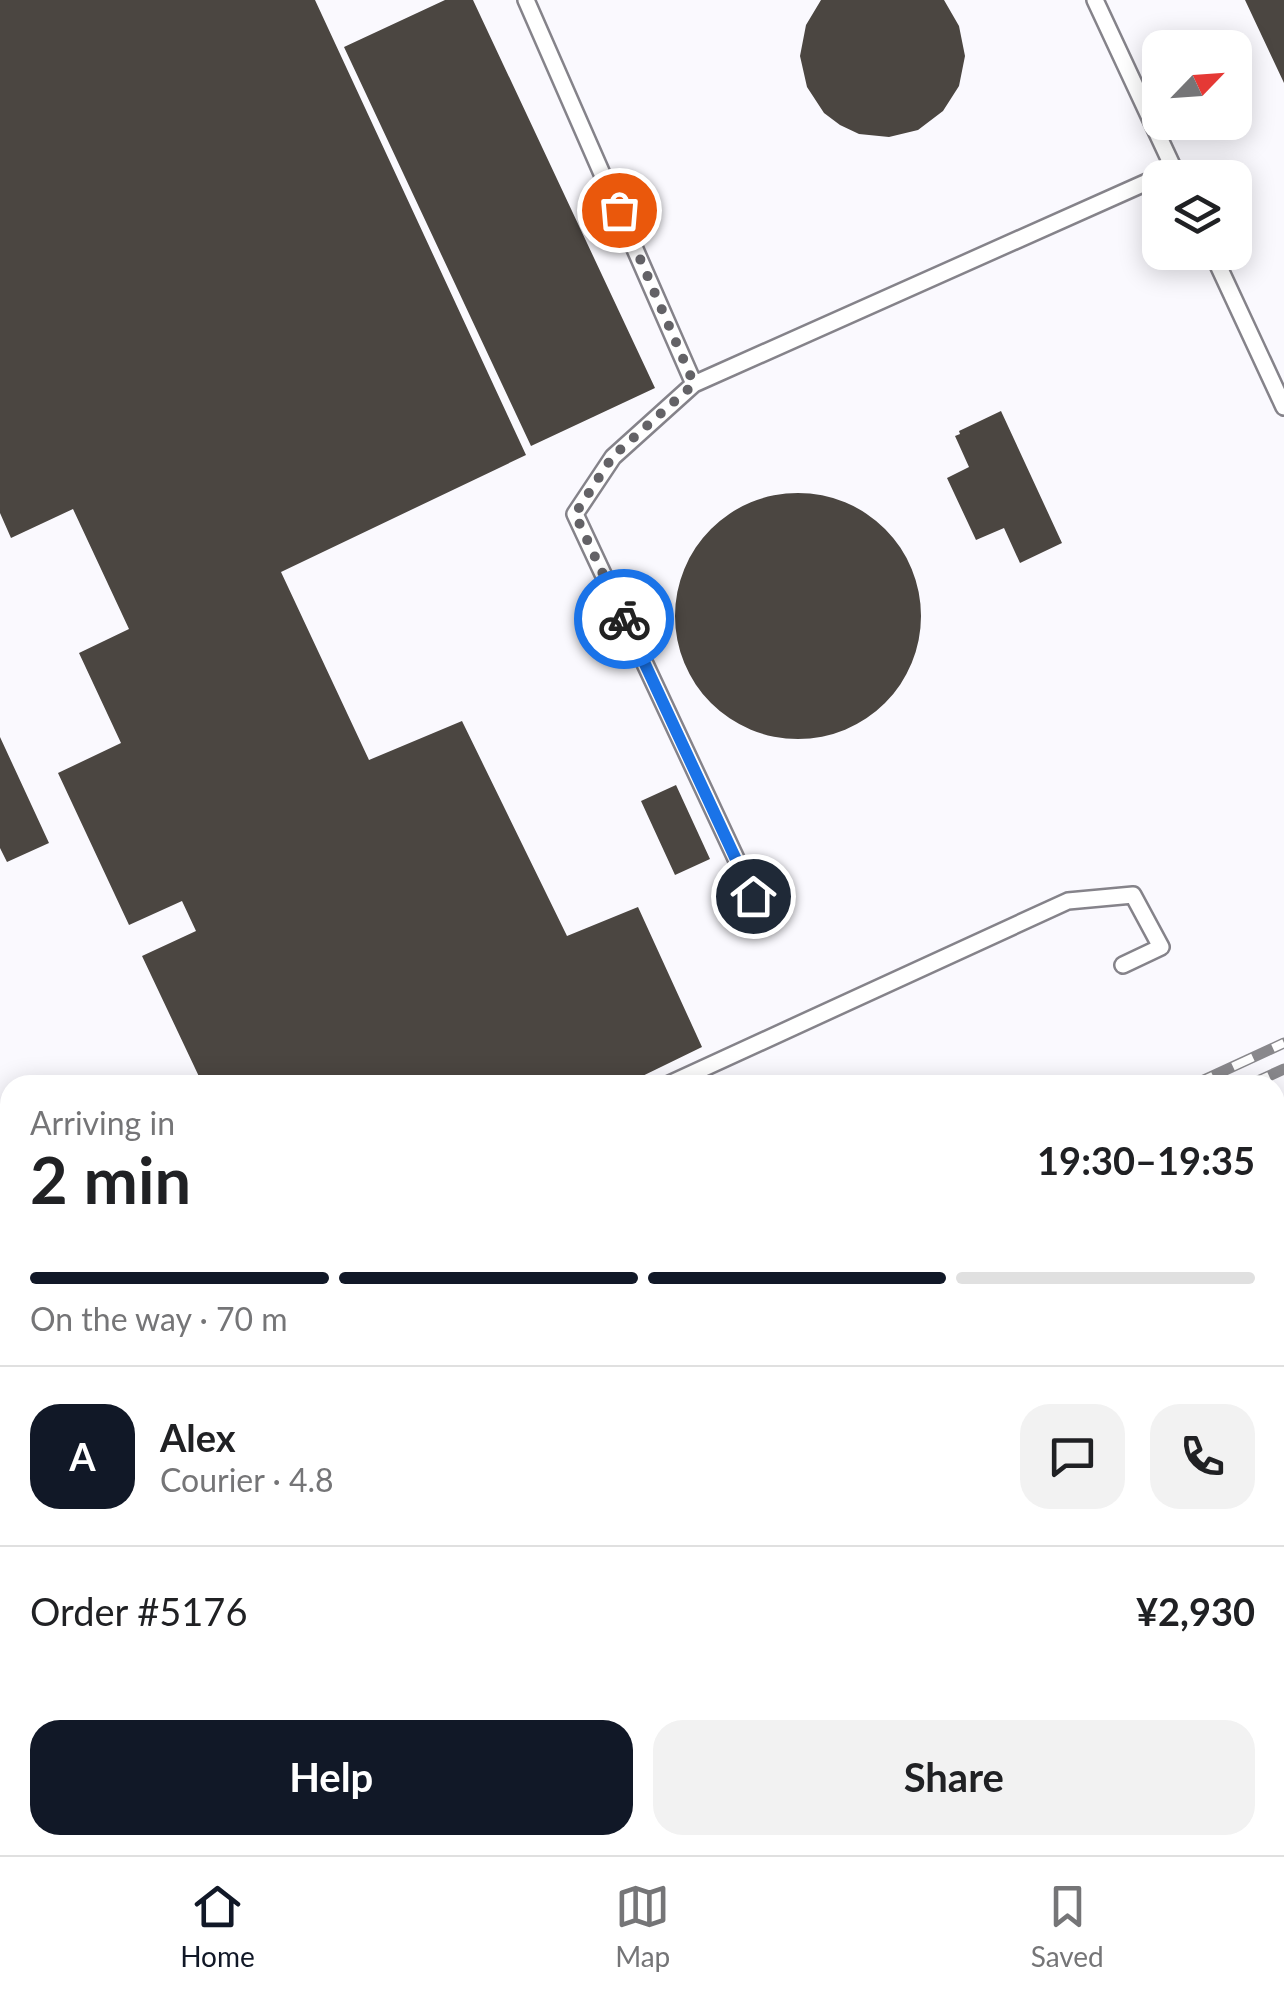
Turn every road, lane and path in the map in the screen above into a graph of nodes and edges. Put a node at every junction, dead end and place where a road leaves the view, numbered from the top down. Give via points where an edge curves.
1 (1095, 0) edge
2 (529, 1) edge
3 (1169, 160) edge
4 (1142, 189) edge
5 (1220, 270) edge
6 (694, 384) junction
7 (1284, 406) edge
8 (753, 896) dead end
9 (1123, 965) dead end
10 (689, 1075) edge

1 - 3 lane
2 - 6 lane
4 - 6 lane
5 - 7 lane
6 - 8 lane via 613,456 575,514
9 - 10 lane via 1161,947 1132,895 1068,900

